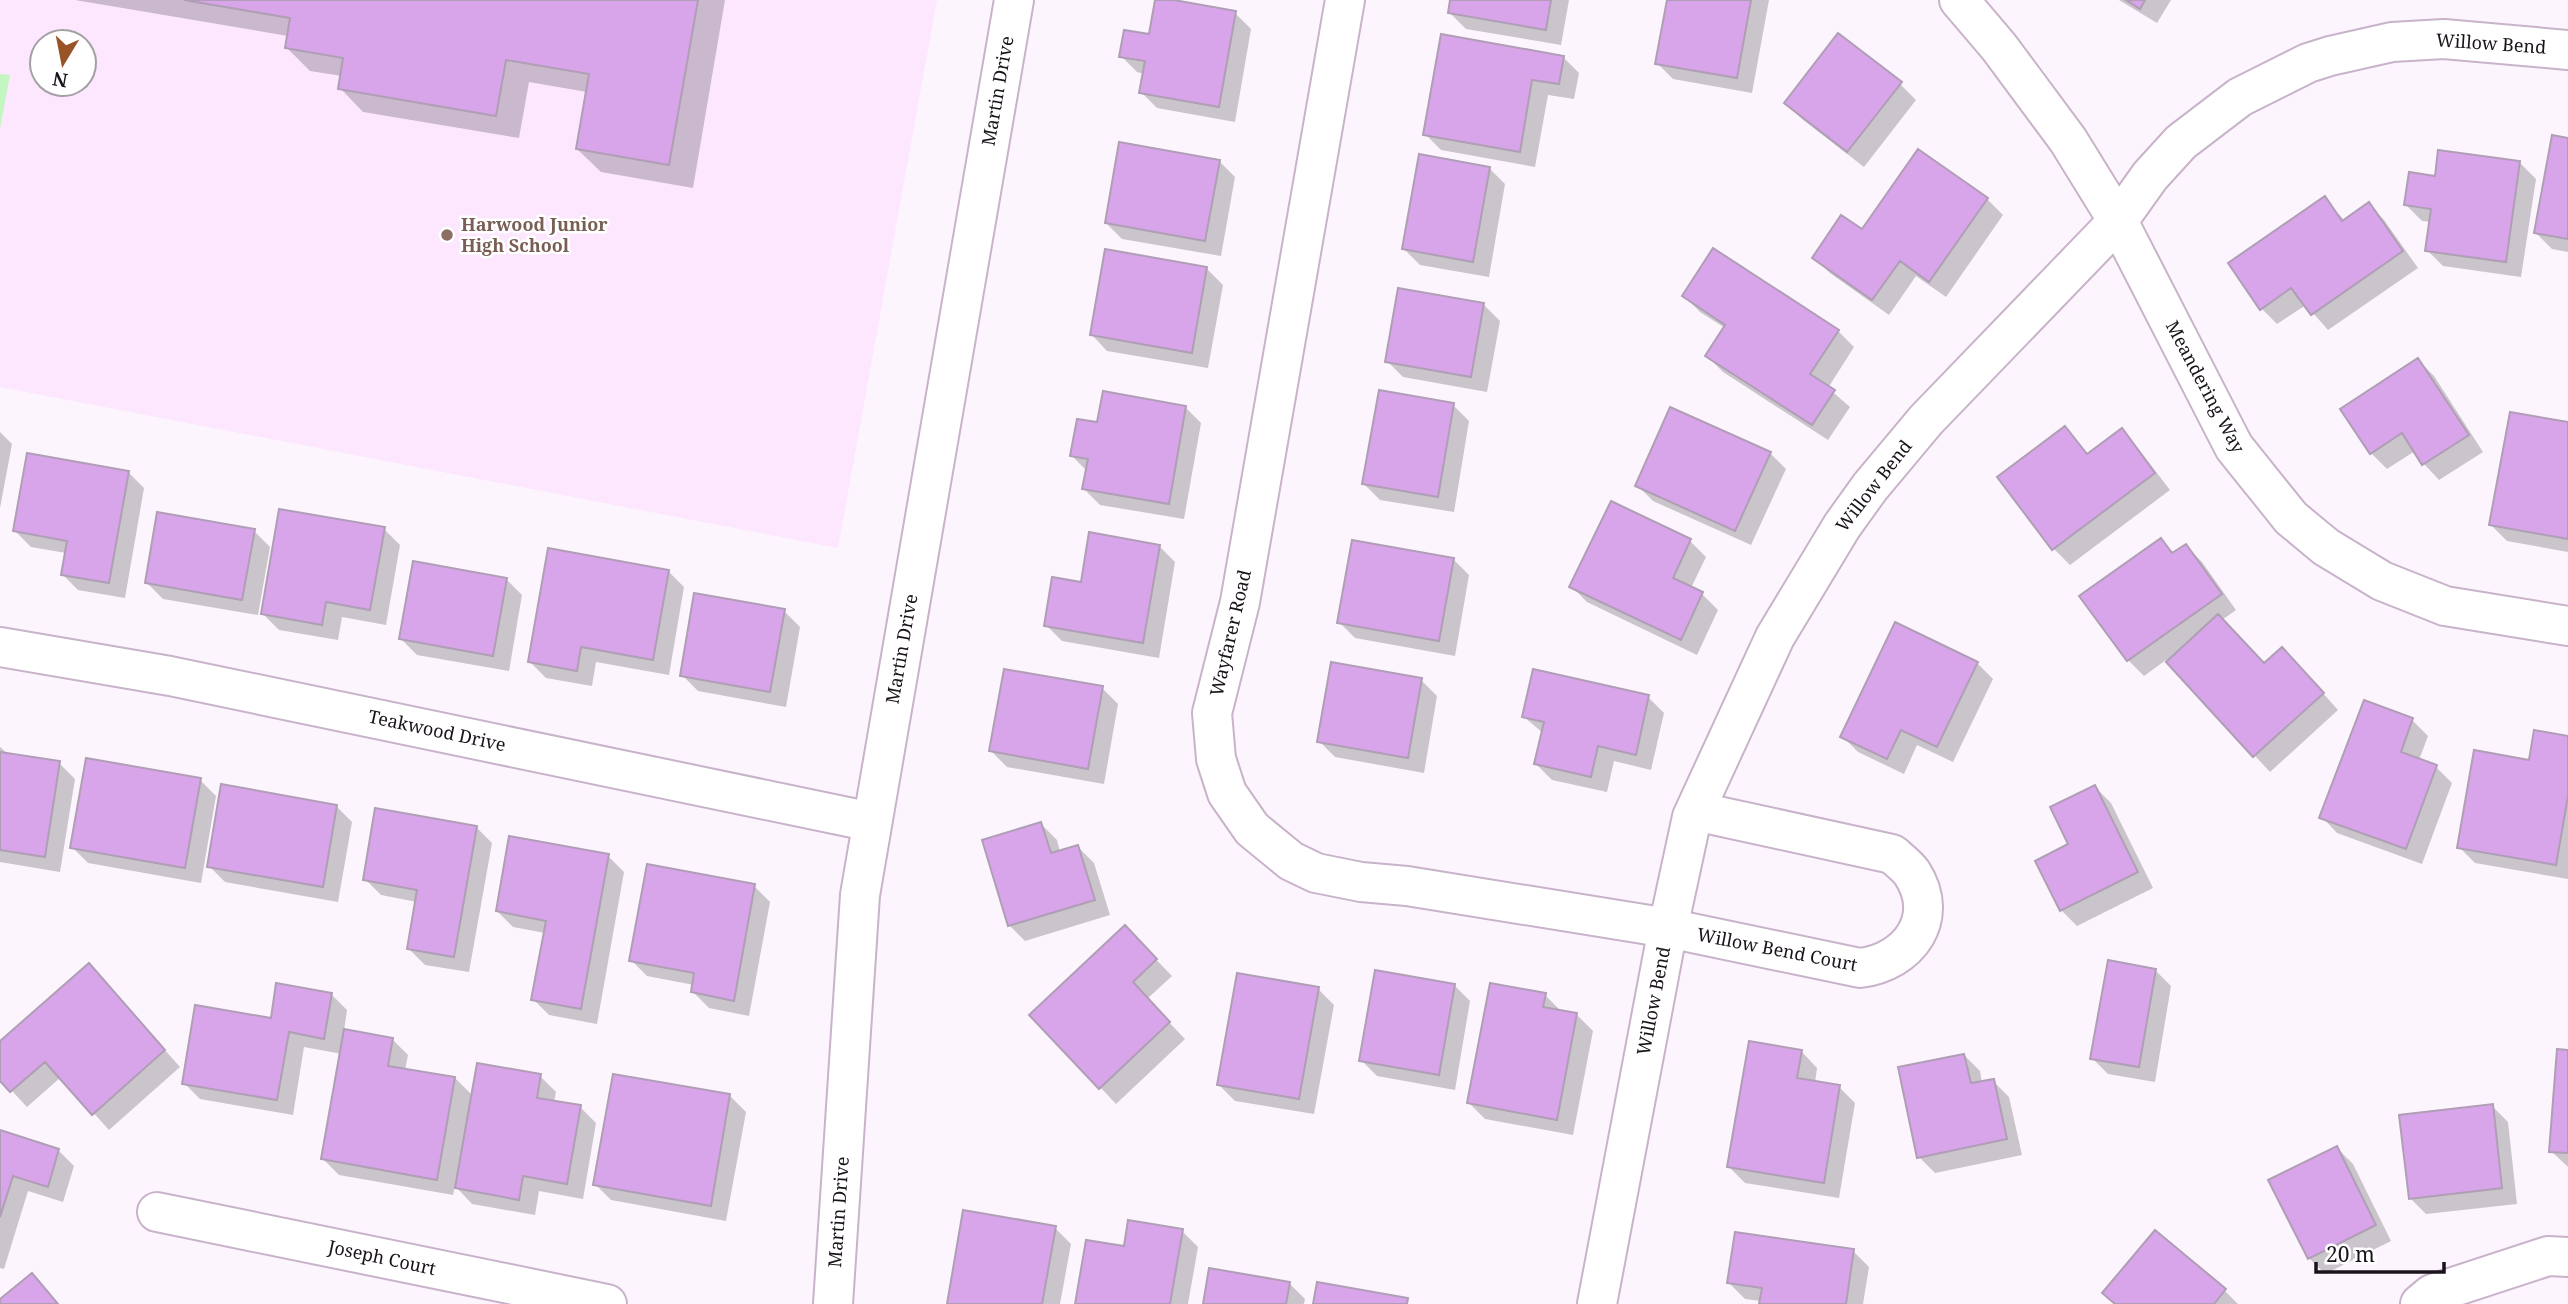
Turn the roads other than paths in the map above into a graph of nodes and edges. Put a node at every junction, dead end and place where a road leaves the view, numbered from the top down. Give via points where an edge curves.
1 (1014, 0) edge
2 (1345, 0) edge
3 (1959, 0) edge
4 (2568, 50) edge
5 (2118, 221) junction
6 (2568, 626) edge
7 (0, 647) edge
8 (1695, 811) junction
9 (872, 822) junction
10 (1668, 928) junction
11 (157, 1212) dead end
12 (2568, 1257) edge
13 (607, 1304) edge
14 (833, 1304) edge
15 (1597, 1304) edge
16 (2420, 1304) edge

1 - 9 street, Martin Drive
2 - 10 street, Wayfarer Road via 1240,602 1212,713 1216,759 1227,793 1251,829 1291,861 1316,873
3 - 5 street, Meandering Way via 2068,140
4 - 5 street, Willow Bend via 2444,38 2392,42 2308,63 2240,97 2181,142
5 - 6 street, Meandering Way via 2234,447 2291,518 2349,563 2431,601
5 - 8 street, Willow Bend via 1926,420 1842,526 1775,637
7 - 9 street, Teakwood Drive via 170,676
8 - 10 street, Willow Bend
8 - 10 street, Willow Bend Court via 1892,854 1919,885 1922,916 1906,949 1885,963 1860,968
9 - 14 street, Martin Drive via 860,895
10 - 15 street, Willow Bend
11 - 13 street, Joseph Court
12 - 16 street via 2548,1256 2432,1294

